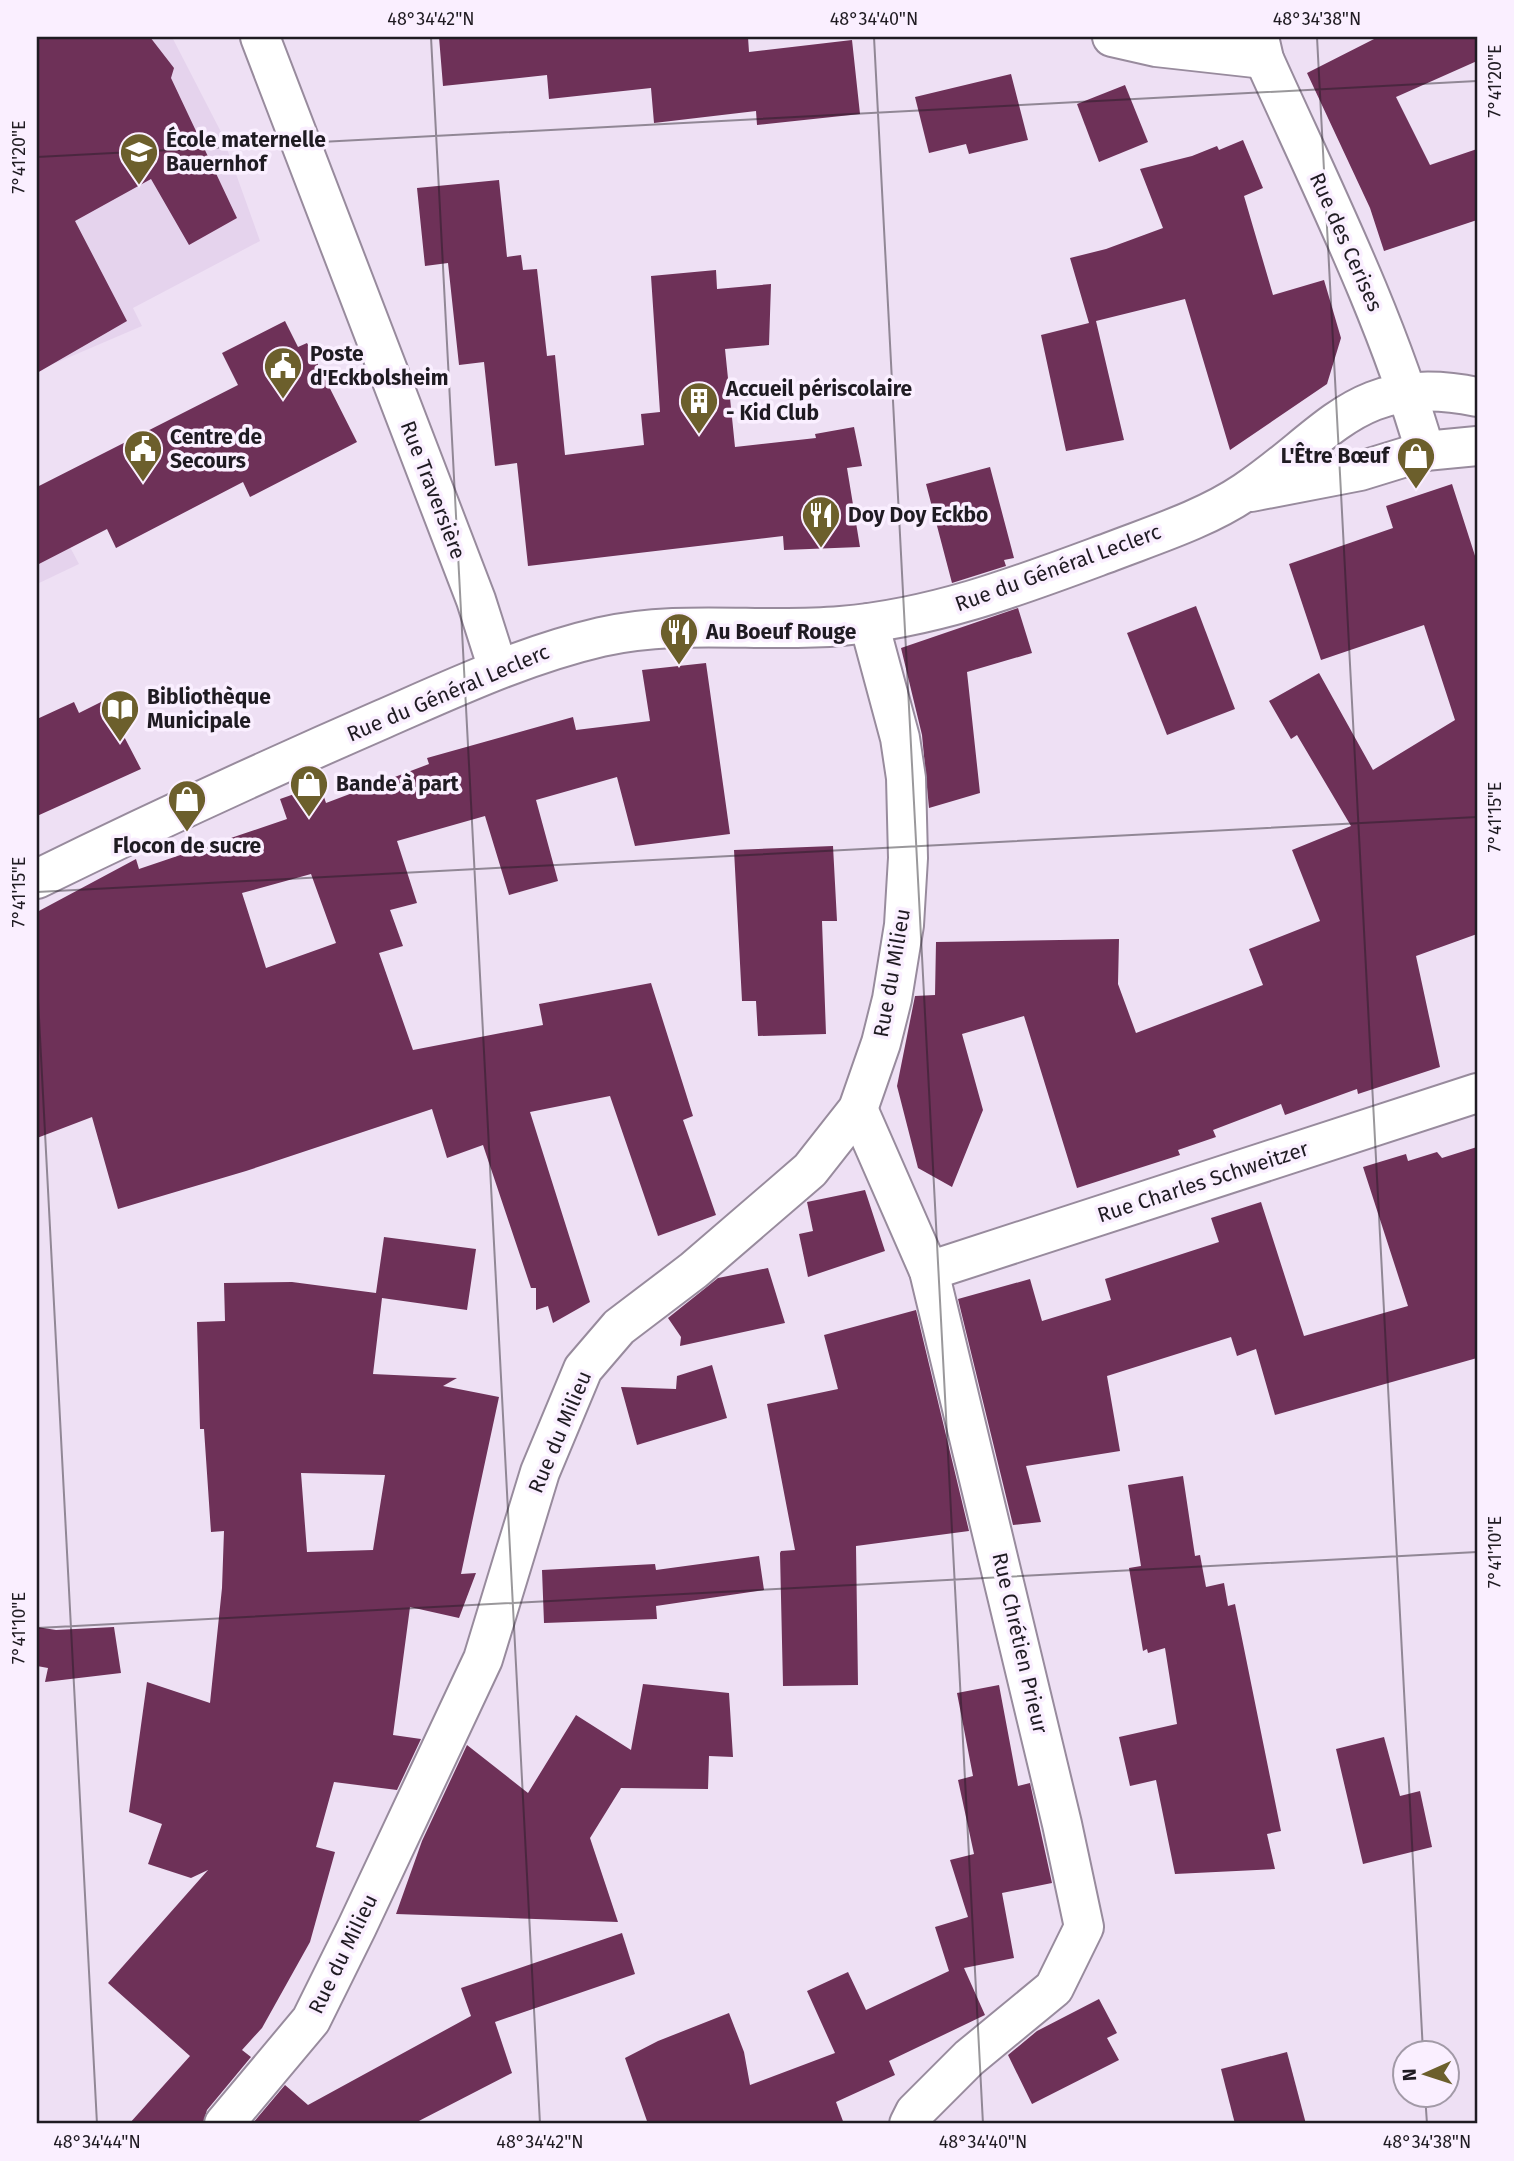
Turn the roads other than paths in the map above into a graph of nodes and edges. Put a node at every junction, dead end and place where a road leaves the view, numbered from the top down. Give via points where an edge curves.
1 (260, 37) edge
2 (1112, 37) edge
3 (1261, 48) edge
4 (1408, 390) junction
5 (1477, 397) edge
6 (1477, 446) edge
7 (1426, 451) junction
8 (1242, 494) junction
9 (869, 624) junction
10 (498, 669) junction
11 (37, 879) edge
12 (1477, 1093) edge
13 (858, 1109) junction
14 (929, 1271) junction
15 (224, 2124) edge
16 (909, 2124) edge

1 - 10 street, Rue Traversière via 476,600
2 - 3 street via 1199,53
3 - 4 street, Rue des Cerises via 1377,309
4 - 5 street
4 - 7 street, Rue des Cerises
4 - 8 street, Rue du Général Leclerc via 1338,418
6 - 7 street, Rue du Général Leclerc
7 - 8 street, Rue du Général Leclerc via 1360,471
8 - 9 street, Rue du Général Leclerc via 1147,537 1014,588 944,610
9 - 10 street, Rue du Général Leclerc via 642,629 552,649
9 - 13 street, Rue du Milieu via 900,738 908,858 904,925 892,999
10 - 11 street, Rue du Général Leclerc via 200,800
12 - 14 street, Rue Charles Schweitzer
13 - 14 street, Rue Chrétien Prieur
13 - 15 street, Rue du Milieu via 810,1170 694,1270 619,1326 583,1369 540,1472 483,1659 357,1927 311,2020
14 - 16 street, Rue Chrétien Prieur via 1084,1927 1054,1989 969,2058 915,2112

